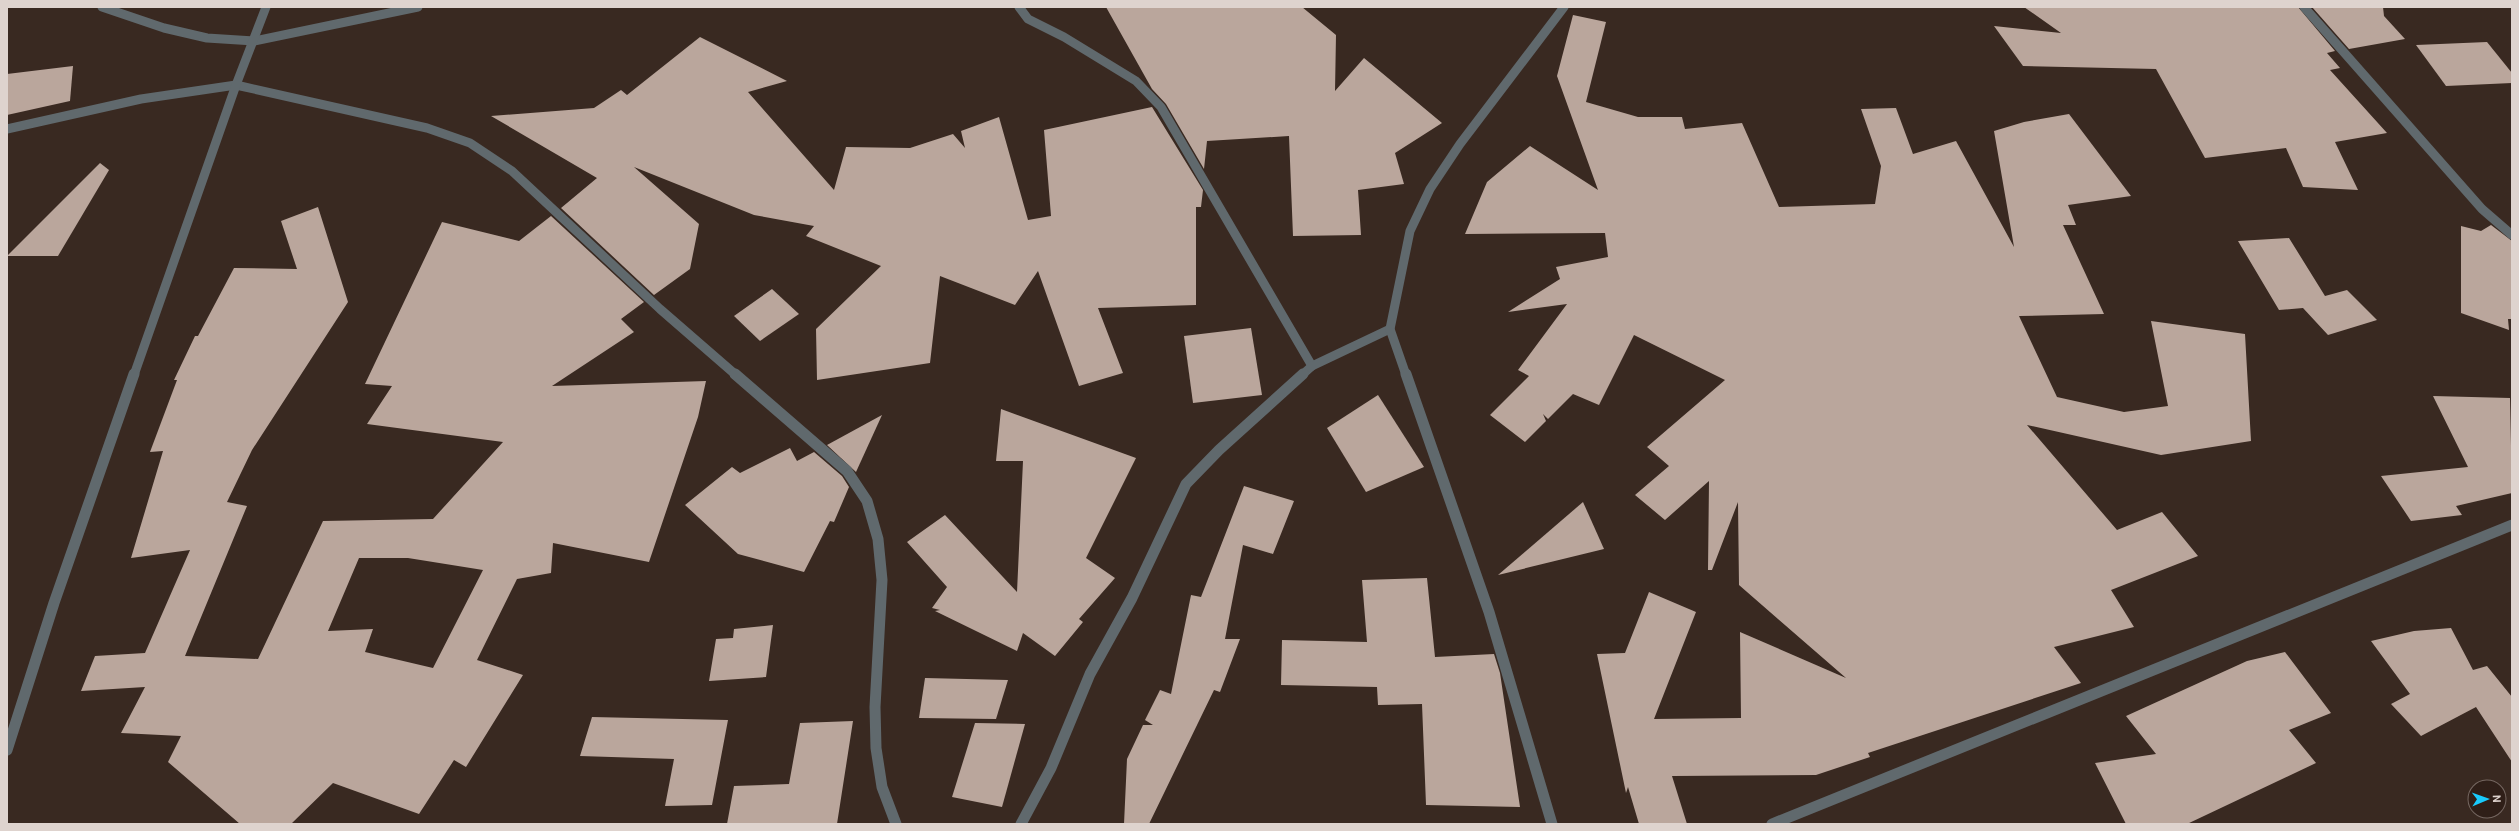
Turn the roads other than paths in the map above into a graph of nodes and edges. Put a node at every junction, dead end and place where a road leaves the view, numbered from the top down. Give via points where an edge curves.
1 (102, 7) edge
2 (266, 7) edge
3 (418, 7) edge
4 (1019, 7) edge
5 (1564, 7) edge
6 (2304, 7) edge
7 (254, 41) junction
8 (236, 85) junction
9 (7, 129) edge
10 (2512, 235) edge
11 (1390, 329) junction
12 (1312, 366) junction
13 (2512, 525) edge
14 (7, 750) edge
15 (896, 824) edge
16 (1021, 824) edge
17 (1552, 824) edge
18 (1772, 824) edge

1 - 7 street via 164,28 207,38
2 - 7 street
3 - 7 street
4 - 12 street via 1028,19 1064,37 1136,81 1161,107
5 - 11 street via 1460,144 1430,189 1410,231
6 - 10 street via 2482,209
7 - 8 street
8 - 9 street via 141,99
8 - 14 street via 54,604
8 - 15 street via 427,128 470,143 512,171 660,309 847,471 867,500 883,565 875,747 881,787
11 - 12 street
11 - 17 street via 1489,612
12 - 16 street via 1219,450 1186,484 1132,598 1090,674 1051,768
13 - 18 street

